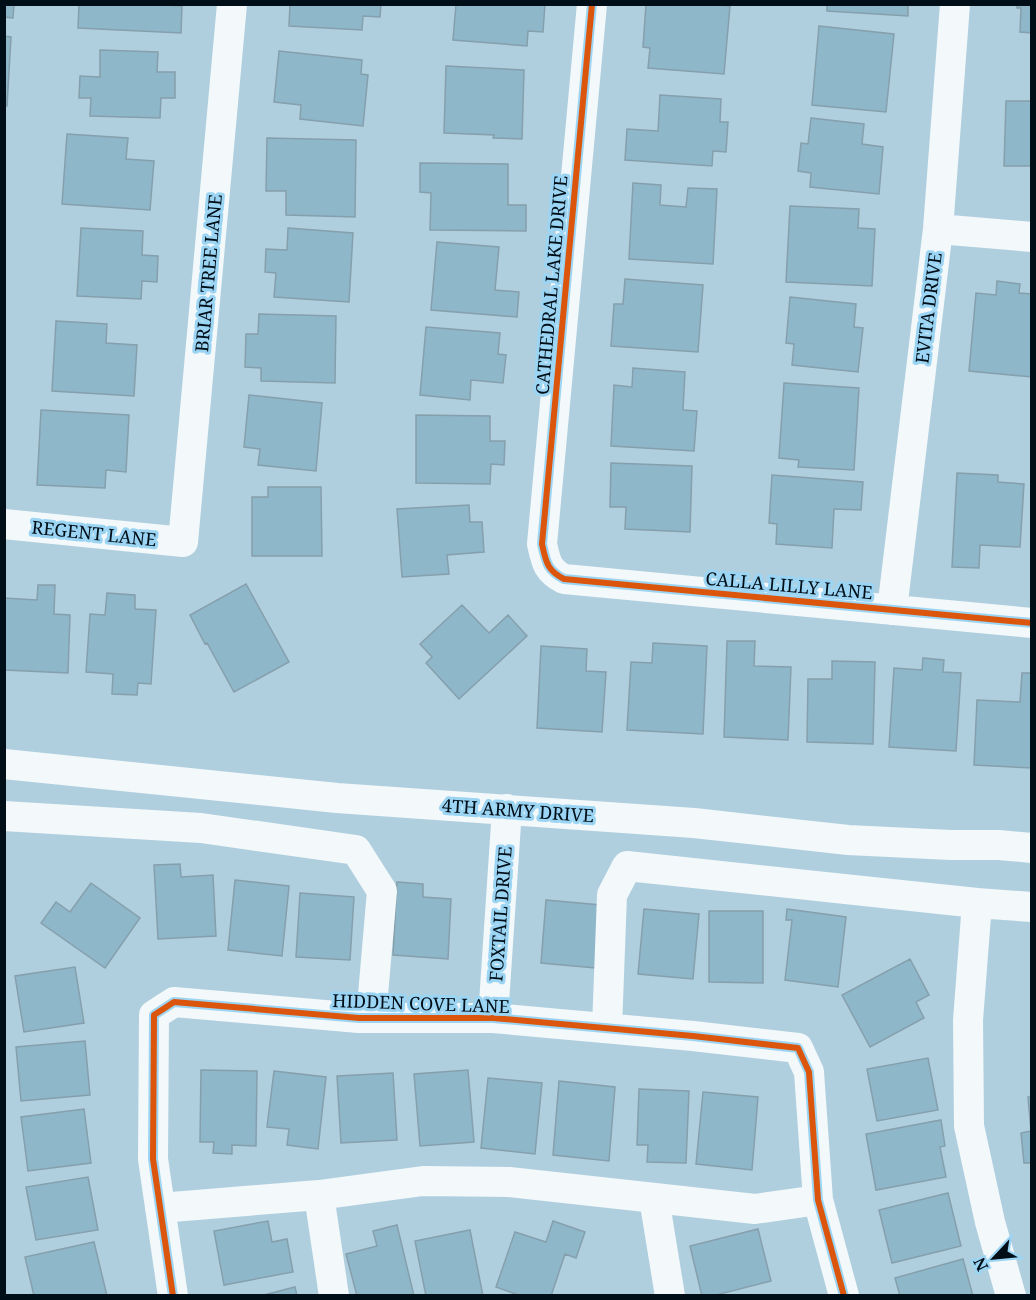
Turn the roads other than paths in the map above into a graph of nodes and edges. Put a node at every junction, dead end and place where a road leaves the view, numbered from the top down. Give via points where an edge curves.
1 (232, 4) edge
2 (592, 4) edge
3 (955, 4) edge
4 (938, 229) junction
5 (1032, 237) edge
6 (4, 524) edge
7 (183, 542) joint
8 (548, 567) joint
9 (892, 610) junction
10 (1032, 623) edge
11 (4, 764) edge
12 (507, 809) junction
13 (4, 816) edge
14 (1032, 848) edge
15 (977, 903) junction
16 (1032, 907) edge
17 (371, 1018) junction
18 (493, 1018) junction
19 (607, 1028) junction
20 (319, 1195) junction
21 (654, 1198) junction
22 (818, 1200) junction
23 (160, 1208) junction
24 (173, 1296) edge
25 (334, 1296) edge
26 (670, 1296) edge
27 (844, 1296) edge
28 (1011, 1296) edge

1 - 7 street, BRIAR TREE LANE
2 - 8 street, CATHEDRAL LAKE DRIVE via 542,544
3 - 4 street, EVITA DRIVE
4 - 5 street
4 - 9 street, EVITA DRIVE
6 - 7 street, REGENT LANE
8 - 9 street, CALLA LILLY LANE via 564,579
9 - 10 street, CALLA LILLY LANE
11 - 12 street, 4TH ARMY DRIVE via 337,798
12 - 14 street, 4TH ARMY DRIVE via 848,840
12 - 18 street, FOXTAIL DRIVE
13 - 17 street via 201,828 356,850 382,891
15 - 16 street
15 - 19 street via 627,866 612,895
15 - 28 street via 968,1020 969,1126
17 - 18 street, HIDDEN COVE LANE
17 - 23 street, HIDDEN COVE LANE via 174,1002 154,1016 153,1159
18 - 19 street, HIDDEN COVE LANE
19 - 22 street, HIDDEN COVE LANE via 798,1048 808,1072
20 - 21 street via 445,1181 509,1182
20 - 23 street
20 - 25 street
21 - 22 street via 755,1209
21 - 26 street
22 - 27 street
23 - 24 street

